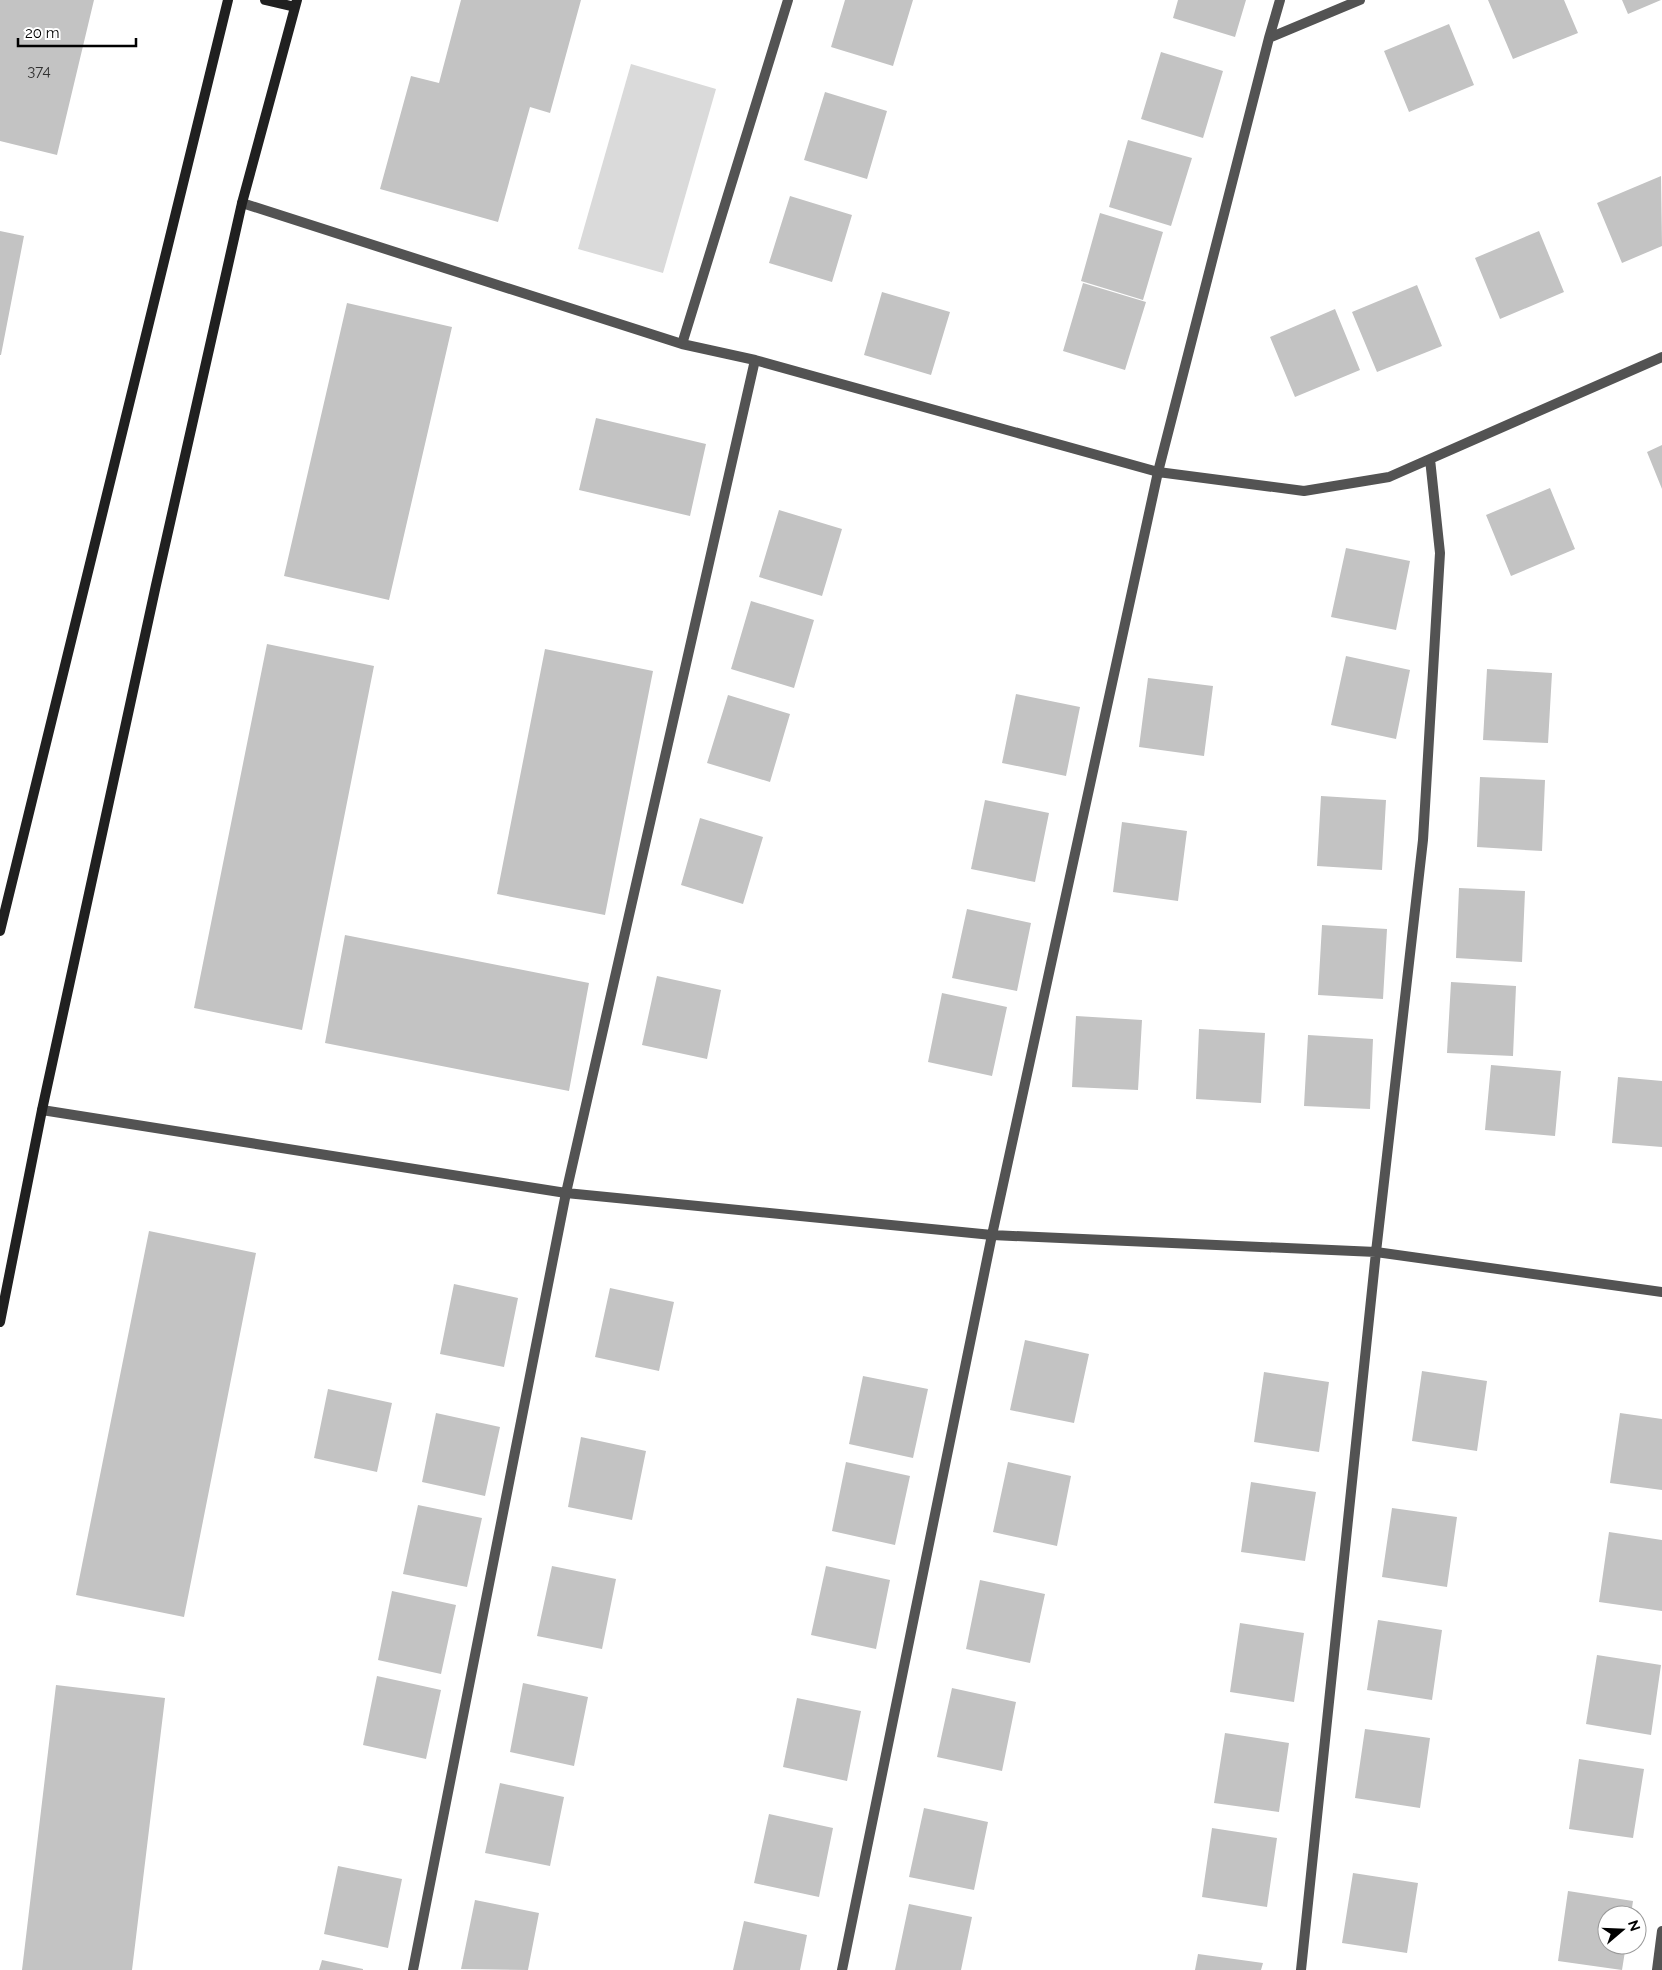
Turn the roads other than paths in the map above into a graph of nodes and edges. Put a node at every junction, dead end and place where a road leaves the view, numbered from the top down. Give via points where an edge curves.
1 (228, 0) edge
2 (265, 0) edge
3 (788, 0) edge
4 (1280, 0) edge
5 (1360, 0) edge
6 (296, 3) edge
7 (1269, 38) junction
8 (242, 203) junction
9 (682, 344) junction
10 (1662, 357) edge
11 (755, 360) junction
12 (1430, 459) junction
13 (1158, 472) junction
14 (0, 931) edge
15 (42, 1110) junction
16 (566, 1192) junction
17 (992, 1235) junction
18 (1376, 1252) junction
19 (1662, 1292) edge
20 (0, 1322) edge
21 (1662, 1931) edge
22 (413, 1970) edge
23 (842, 1970) edge
24 (1301, 1970) edge
25 (1657, 1970) edge

1 - 14 main road
2 - 6 main road
3 - 9 street
4 - 7 street
5 - 7 street
6 - 8 main road
7 - 13 street
8 - 9 street
8 - 15 main road
9 - 11 street
10 - 12 street
11 - 13 street
11 - 16 street
12 - 13 street via 1389,477 1304,491
12 - 18 street via 1440,553 1423,840
13 - 17 street
15 - 16 street
15 - 20 main road
16 - 17 street
16 - 22 street
17 - 18 street
17 - 23 street
18 - 19 street
18 - 24 street
21 - 25 street

